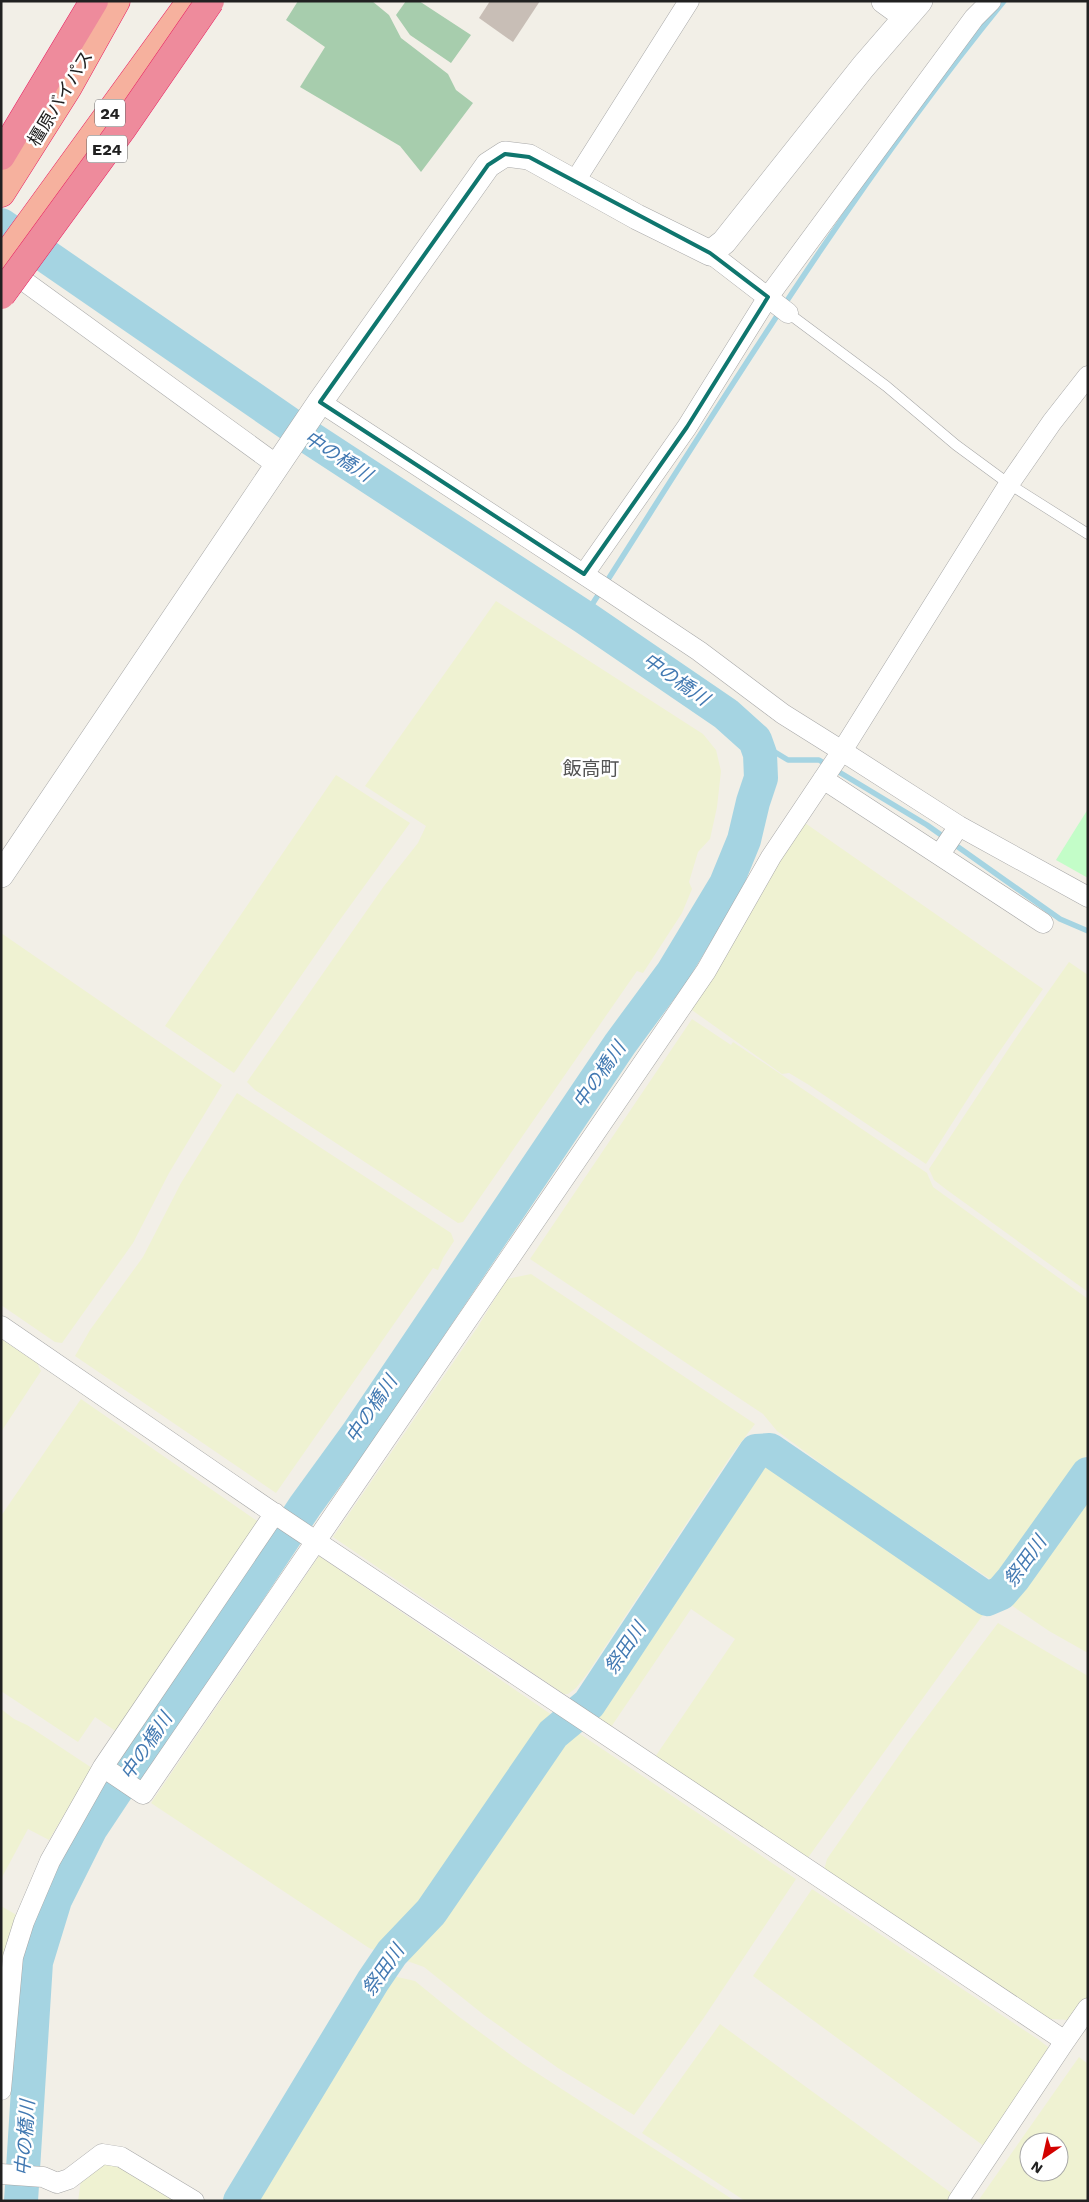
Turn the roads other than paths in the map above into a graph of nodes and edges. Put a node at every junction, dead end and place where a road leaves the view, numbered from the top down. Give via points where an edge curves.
1 (94, 1) edge
2 (116, 1) edge
3 (190, 1) edge
4 (210, 1) edge
5 (689, 1) edge
6 (884, 1) edge
7 (991, 1) edge
8 (913, 9) edge
9 (1, 156) edge
10 (575, 181) junction
11 (1, 193) edge
12 (710, 253) junction
13 (3, 261) edge
14 (1, 295) edge
15 (777, 304) junction
16 (1088, 376) edge
17 (314, 411) junction
18 (282, 458) junction
19 (1009, 484) junction
20 (1088, 534) edge
21 (588, 577) junction
22 (832, 766) junction
23 (950, 840) junction
24 (1, 875) edge
25 (1088, 897) edge
26 (1043, 924) dead end
27 (1, 1326) edge
28 (276, 1514) junction
29 (314, 1539) junction
30 (105, 1769) junction
31 (1088, 2008) edge
32 (1065, 2041) junction
33 (1, 2090) edge
34 (1, 2174) edge
35 (194, 2201) edge
36 (958, 2201) edge

1 - 9 highway
2 - 11 highway, 橿原バイパス via 68,87
3 - 13 highway, 24
4 - 14 highway, E24, bridge
5 - 10 street
6 - 8 street
7 - 15 street via 974,18
8 - 12 street via 724,242
10 - 12 street via 637,217
10 - 17 street via 529,157 505,154 488,164
12 - 15 street
13 - 18 street
15 - 19 lane
15 - 21 street via 687,427
16 - 19 street
17 - 18 street
17 - 21 street
18 - 24 street
19 - 20 lane
19 - 22 street
21 - 22 street via 700,651 784,714
22 - 23 street
22 - 23 street
22 - 29 street via 771,857 706,971
23 - 25 street
23 - 26 street
27 - 28 street
28 - 29 street
28 - 30 street
29 - 30 street via 143,1794
29 - 32 street
30 - 33 street via 50,1862 24,1922 13,1957
31 - 32 street
32 - 36 street
34 - 35 street via 44,2177 56,2182 69,2179 102,2154 120,2157

